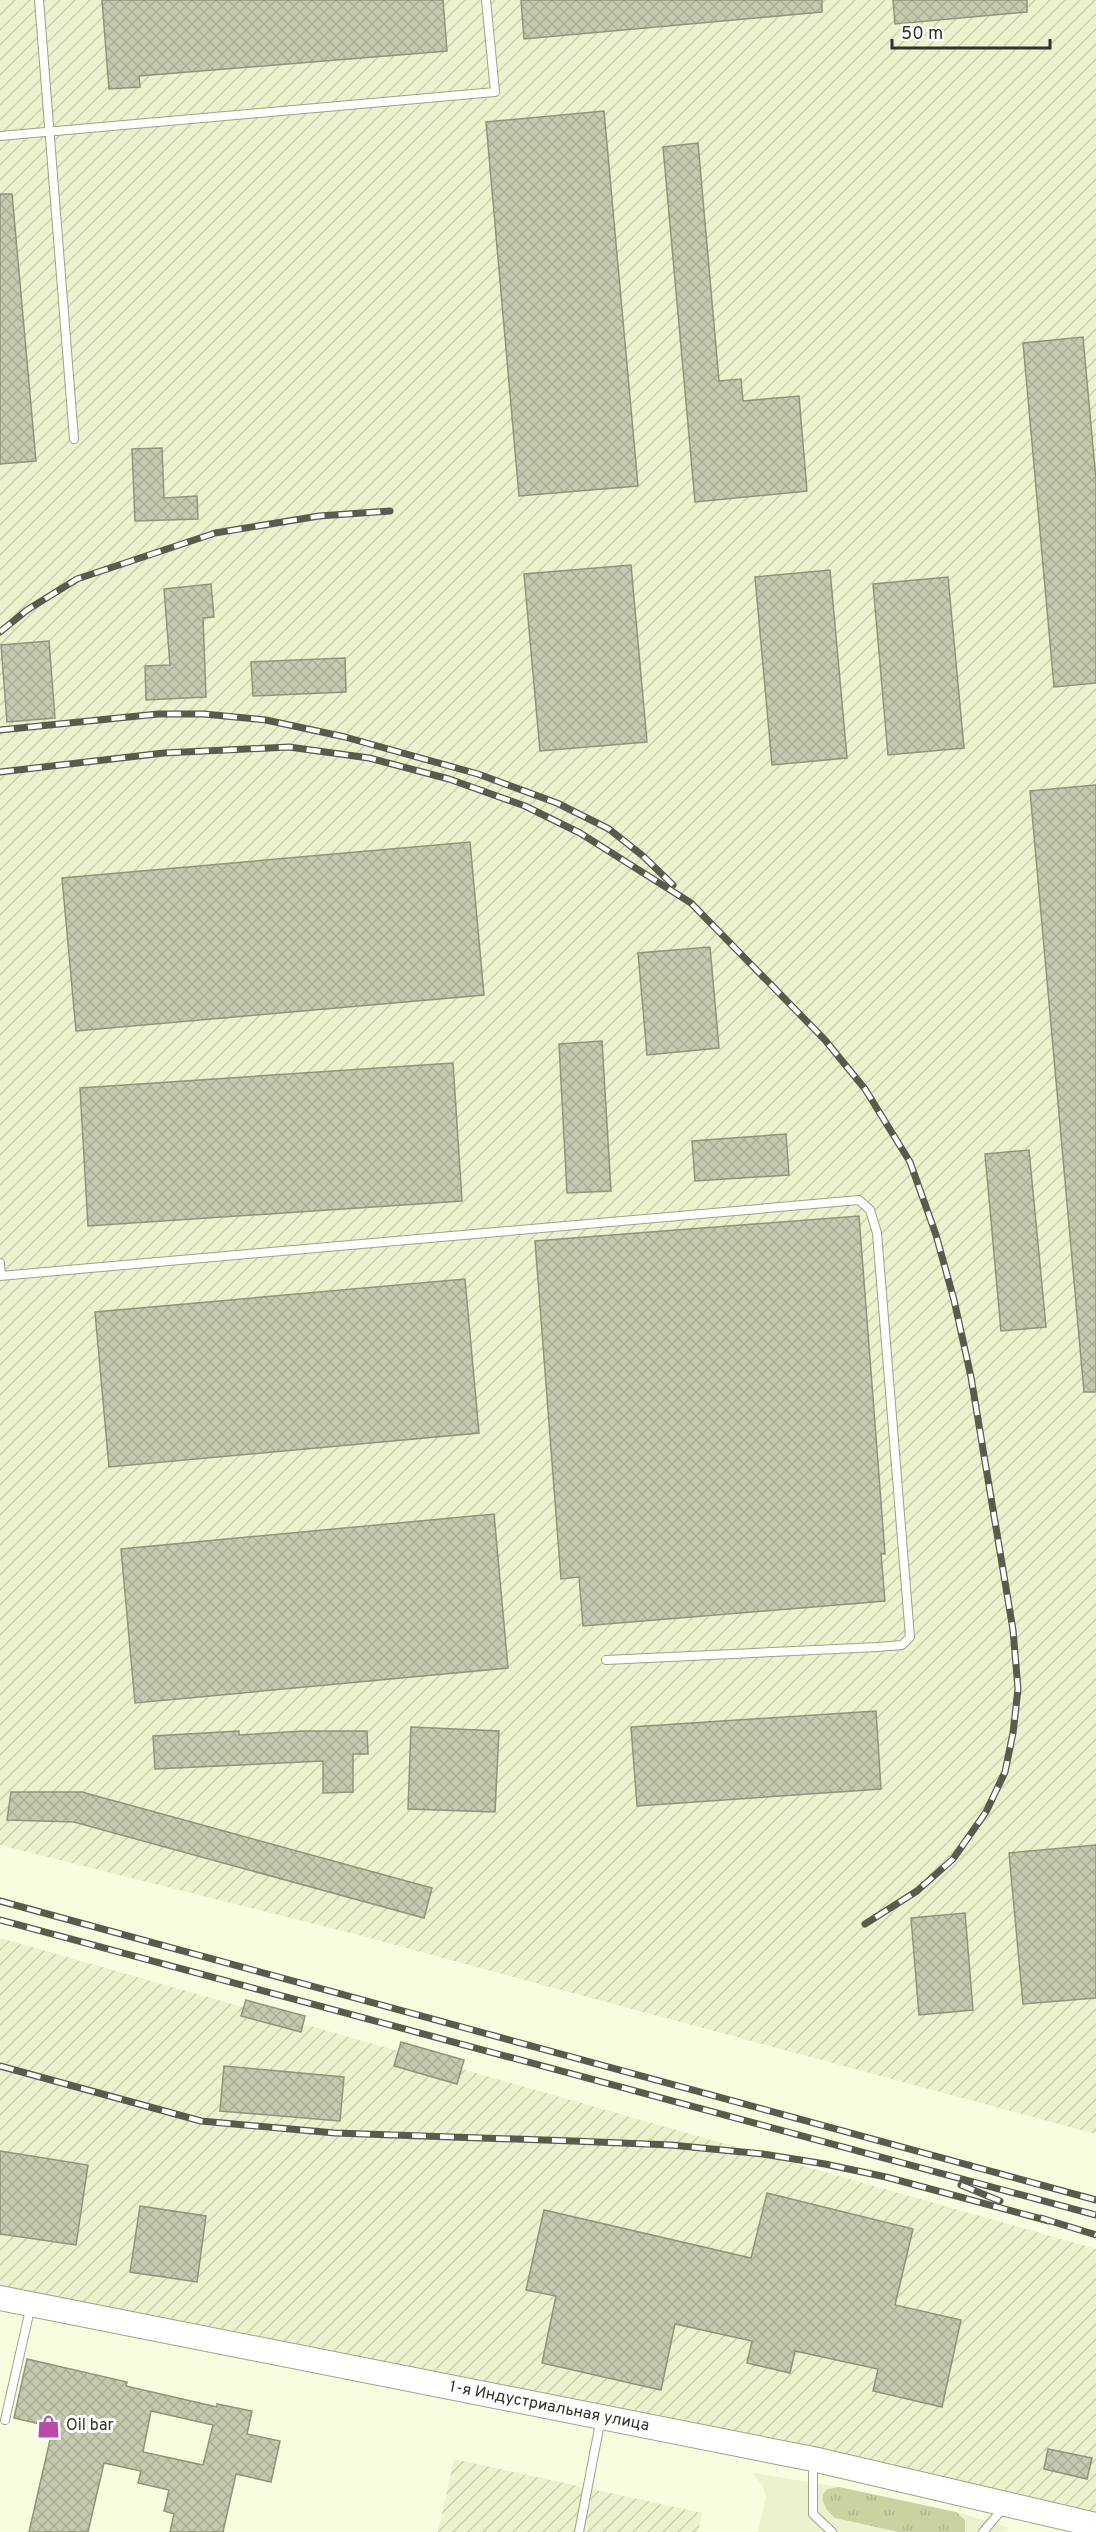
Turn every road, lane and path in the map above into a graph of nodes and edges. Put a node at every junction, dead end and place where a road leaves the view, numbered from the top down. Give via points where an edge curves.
1 (39, 0) edge
2 (486, 0) edge
3 (50, 132) junction
4 (0, 136) edge
5 (74, 439) dead end
6 (0, 1263) edge
7 (1, 1276) edge
8 (606, 1660) dead end
9 (0, 2298) edge
10 (31, 2304) junction
11 (601, 2417) junction
12 (5, 2420) dead end
13 (813, 2459) junction
14 (1005, 2505) junction
15 (1096, 2525) edge
16 (579, 2532) edge
17 (832, 2532) edge
18 (983, 2532) edge

1 - 3 lane
2 - 3 lane via 495,92
3 - 4 lane
3 - 5 lane
6 - 7 lane
7 - 8 lane via 859,1200 870,1210 877,1233 910,1637 902,1645 878,1647
9 - 10 main road, 1-я Индустриальная улица
10 - 11 main road, 1-я Индустриальная улица
10 - 12 lane
11 - 13 main road, 1-я Индустриальная улица
11 - 16 lane
13 - 14 main road, 1-я Индустриальная улица
13 - 17 lane via 813,2514
14 - 15 main road, 1-я Индустриальная улица
14 - 18 lane

